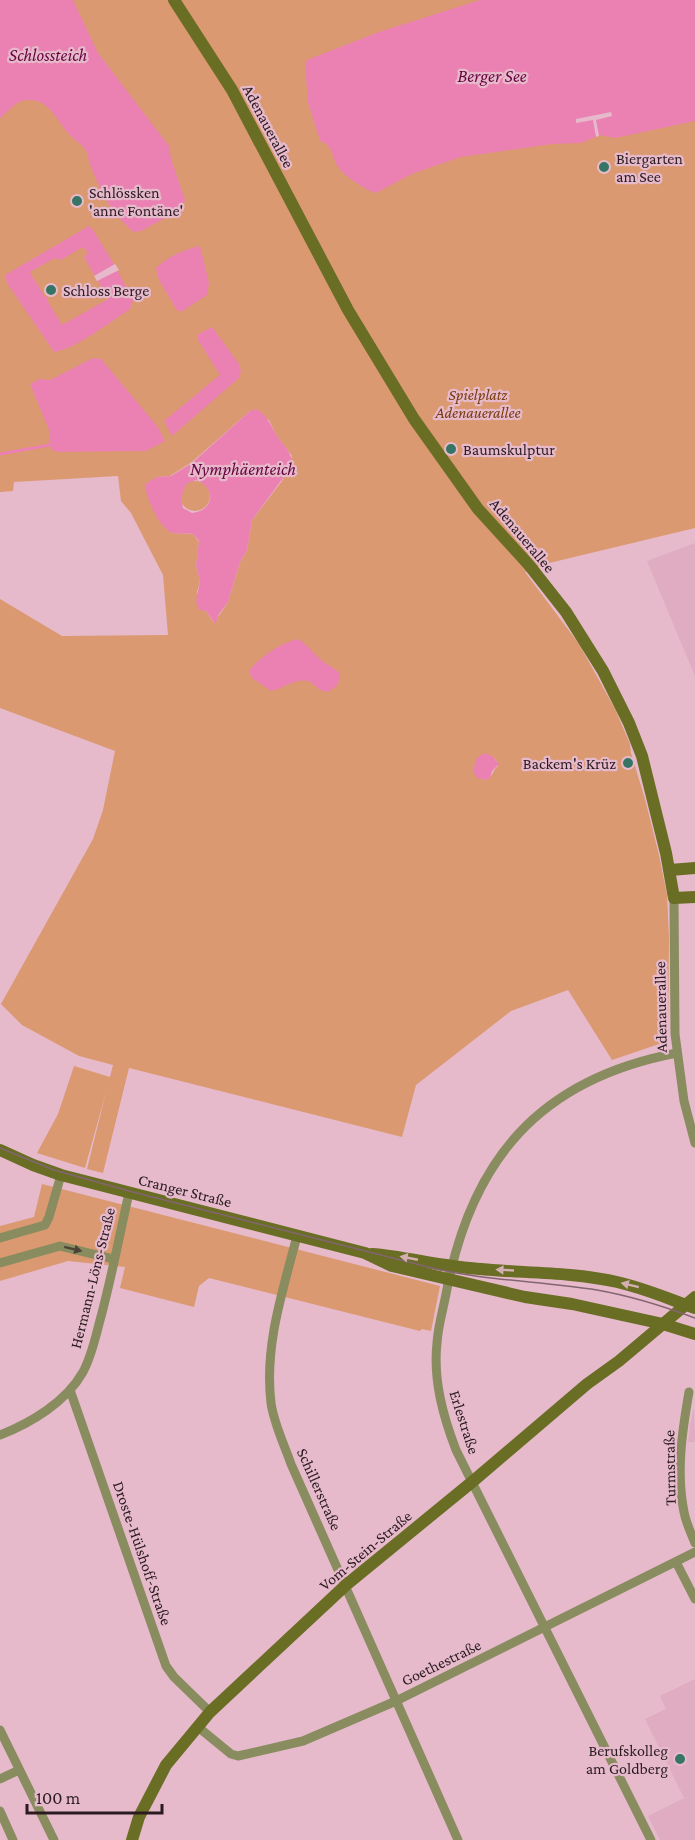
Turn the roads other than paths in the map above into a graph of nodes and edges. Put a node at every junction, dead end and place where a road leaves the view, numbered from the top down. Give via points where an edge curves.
1 (174, 0) edge
2 (695, 868) edge
3 (670, 870) junction
4 (695, 897) edge
5 (674, 898) junction
6 (677, 1053) junction
7 (695, 1143) edge
8 (0, 1150) edge
9 (61, 1175) junction
10 (129, 1193) junction
11 (297, 1236) junction
12 (0, 1238) edge
13 (365, 1253) junction
14 (114, 1259) junction
15 (0, 1263) edge
16 (452, 1266) junction
17 (449, 1279) junction
18 (692, 1305) edge
19 (663, 1324) junction
20 (695, 1334) edge
21 (70, 1390) junction
22 (689, 1392) dead end
23 (0, 1435) edge
24 (472, 1482) junction
25 (695, 1543) edge
26 (695, 1552) edge
27 (676, 1562) junction
28 (346, 1585) junction
29 (695, 1599) edge
30 (545, 1627) junction
31 (396, 1701) junction
32 (210, 1712) junction
33 (198, 1727) junction
34 (0, 1730) edge
35 (19, 1770) junction
36 (0, 1779) edge
37 (0, 1811) edge
38 (13, 1840) edge
39 (54, 1840) edge
40 (132, 1840) edge
41 (458, 1840) edge
42 (651, 1840) edge

1 - 3 main road, Adenauerallee via 228,85 348,310 414,419 478,509 566,612 594,655 642,756
2 - 3 main road
3 - 5 main road, Adenauerallee
4 - 5 main road
5 - 6 street, Adenauerallee
6 - 7 street, Adenauerallee
6 - 16 street, Erlestraße via 643,1059 584,1082 548,1106 521,1131 477,1193
8 - 9 main road, Cranger Straße
9 - 10 main road, Cranger Straße
9 - 12 street via 45,1226
10 - 11 main road, Cranger Straße
10 - 14 street, Hermann-Löns-Straße
11 - 13 main road, Cranger Straße
11 - 28 street, Schillerstraße via 274,1323 271,1403 291,1464
16 -> 13 main road, Cranger Straße
13 - 17 main road, Cranger Straße via 392,1266
15 -> 14 street via 60,1246
14 - 21 street, Hermann-Löns-Straße via 94,1344
16 - 17 street, Erlestraße
18 -> 16 main road, Cranger Straße via 616,1281
17 - 19 main road, Cranger Straße
17 - 24 street, Erlestraße via 437,1343 438,1388 449,1432
18 - 19 main road, Vom-Stein-Straße
19 - 20 main road, Cranger Straße
19 - 24 main road, Vom-Stein-Straße
21 - 23 street, Hermann-Löns-Straße via 33,1419
21 - 32 street, Droste-Hülshoff-Straße via 166,1666
22 - 25 street, Turmstraße via 681,1436 681,1482 684,1514
24 - 28 main road, Vom-Stein-Straße
24 - 30 street, Erlestraße
26 - 27 street, Goethestraße
27 - 29 street
27 - 30 street, Goethestraße
28 - 31 street, Schillerstraße
28 - 32 main road, Vom-Stein-Straße
30 - 31 street, Goethestraße
30 - 42 street, Erlestraße
31 - 33 street, Goethestraße via 303,1741 244,1756 231,1754
31 - 41 street, Schillerstraße
32 - 33 main road, Vom-Stein-Straße
33 - 40 main road, Vom-Stein-Straße via 166,1765 139,1817
34 - 35 street
35 - 36 street
35 - 39 street
37 - 38 street

